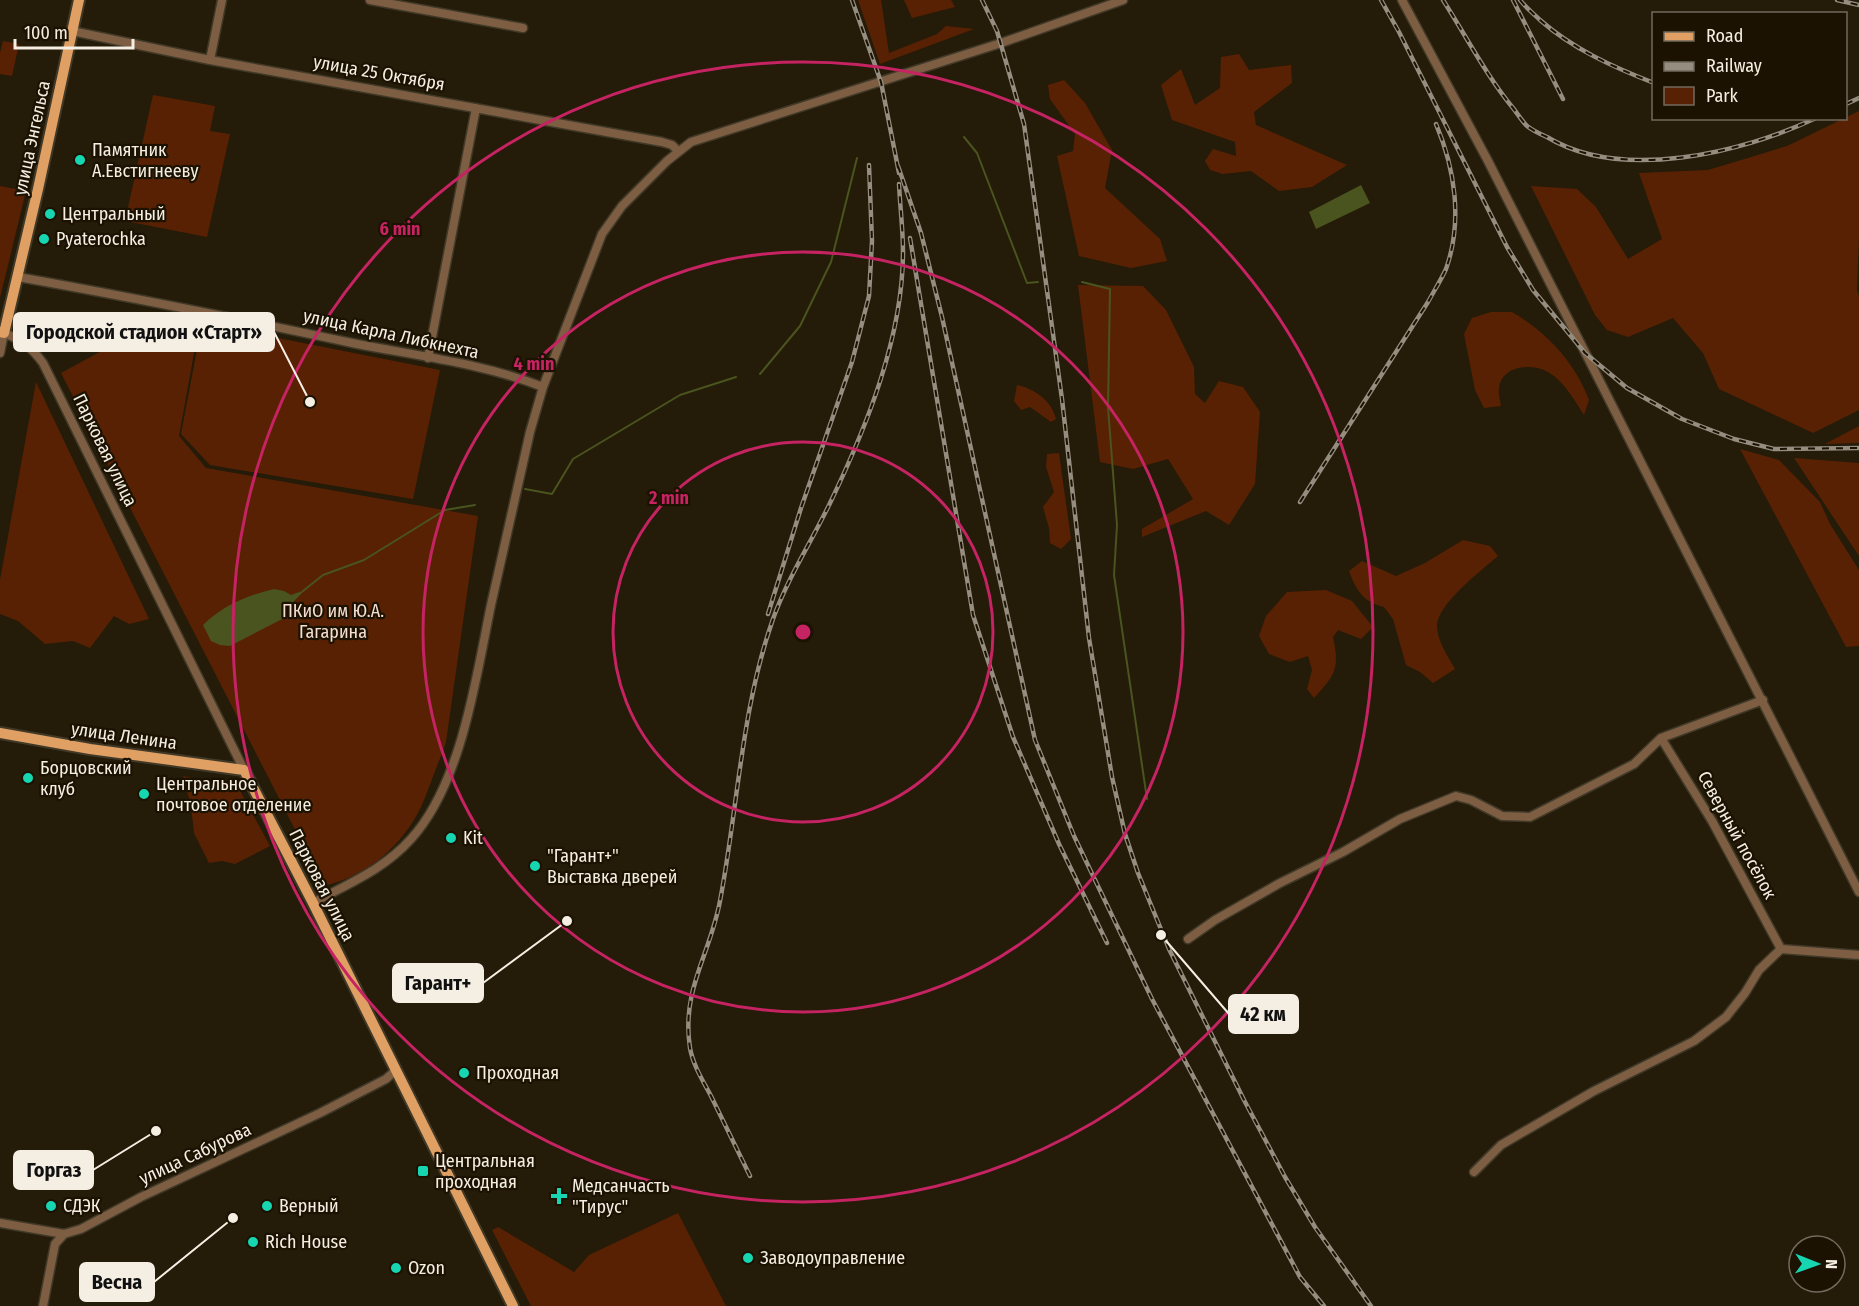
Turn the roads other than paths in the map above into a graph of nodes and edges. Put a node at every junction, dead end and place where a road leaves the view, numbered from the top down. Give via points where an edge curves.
1 (79, 0) edge
2 (222, 0) edge
3 (370, 0) edge
4 (1123, 0) edge
5 (1402, 0) edge
6 (523, 28) dead end
7 (72, 31) junction
8 (210, 60) junction
9 (476, 108) junction
10 (678, 151) junction
11 (18, 277) junction
12 (2, 333) edge
13 (0, 353) edge
14 (428, 358) junction
15 (543, 387) junction
16 (1762, 700) junction
17 (0, 733) edge
18 (1661, 738) junction
19 (244, 770) junction
20 (1859, 892) edge
21 (314, 903) junction
22 (1188, 939) dead end
23 (1781, 949) junction
24 (1859, 955) edge
25 (396, 1070) junction
26 (1474, 1172) dead end
27 (0, 1223) edge
28 (64, 1234) junction
29 (43, 1306) edge
30 (513, 1306) edge

1 - 7 main road, улица Энгельса
2 - 8 street
3 - 6 street
4 - 10 street via 691,142
5 - 16 street
7 - 8 street, улица 25 Октября
7 - 11 main road, улица Энгельса
8 - 9 street, улица 25 Октября
9 - 10 street, улица 25 Октября via 662,142
9 - 14 street
10 - 15 street via 622,206 602,234
11 - 12 main road, улица Энгельса
11 - 14 street, улица Карла Либкнехта
12 - 13 street, улица Энгельса
12 - 19 street, Парковая улица via 21,340 44,363
14 - 15 street, улица Карла Либкнехта via 521,378
15 - 21 street via 469,715 432,810 412,838 384,865
16 - 18 street
16 - 20 street
17 - 19 main road, улица Ленина
18 - 22 street via 1634,764 1530,817 1502,816 1456,796 1400,819 1233,909
18 - 23 street, Северный посёлок via 1712,820
19 - 21 main road, Парковая улица
21 - 25 main road, Парковая улица
23 - 24 street
23 - 26 street via 1759,970 1726,1017 1695,1041 1594,1091 1501,1145
25 - 28 street, улица Сабурова via 320,1113
25 - 30 main road, Парковая улица
27 - 28 street
28 - 29 street via 55,1244

